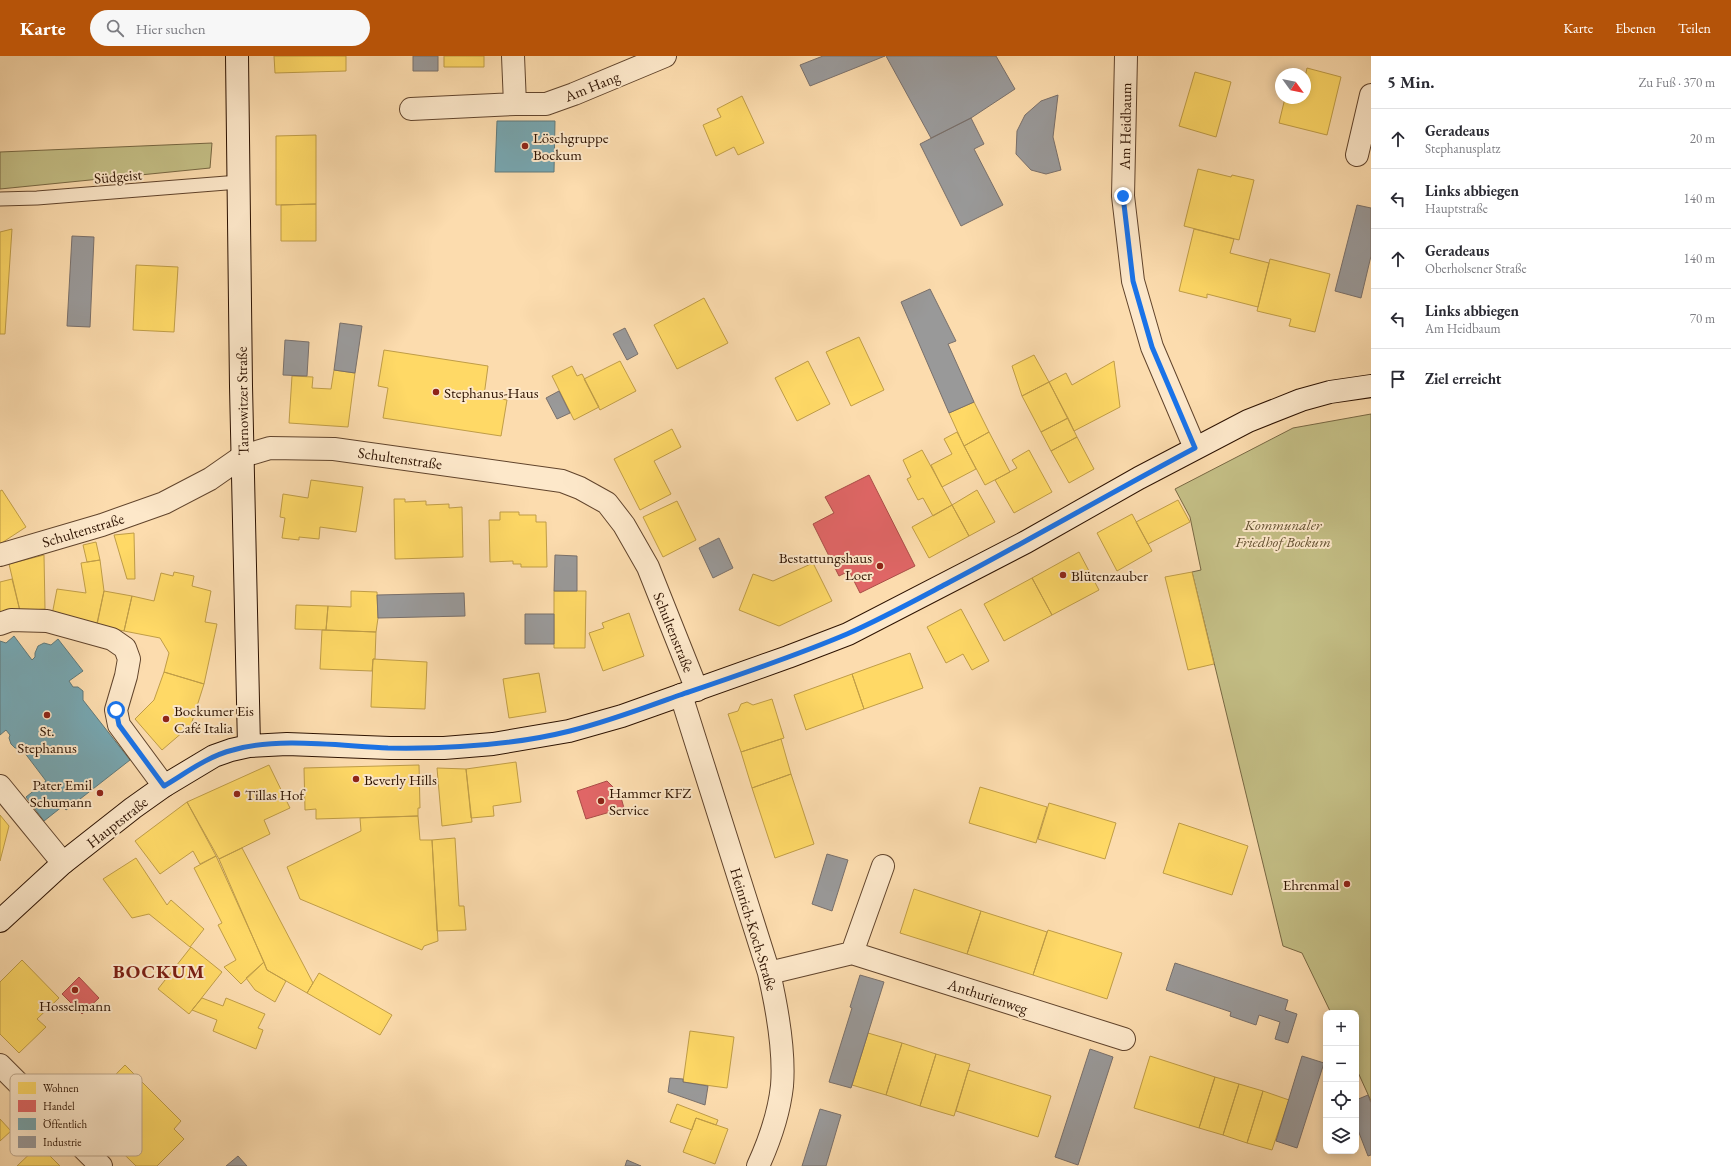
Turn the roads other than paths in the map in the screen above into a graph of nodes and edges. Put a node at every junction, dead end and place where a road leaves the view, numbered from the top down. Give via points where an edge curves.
1 (237, 56) edge
2 (513, 56) edge
3 (665, 56) edge
4 (1126, 56) edge
5 (1371, 95) edge
6 (515, 104) junction
7 (411, 109) dead end
8 (1357, 155) dead end
9 (239, 182) junction
10 (0, 199) edge
11 (1371, 386) edge
12 (1195, 448) junction
13 (243, 456) junction
14 (0, 555) edge
15 (0, 624) edge
16 (689, 692) junction
17 (249, 746) junction
18 (0, 786) edge
19 (164, 786) junction
20 (63, 864) junction
21 (883, 866) dead end
22 (0, 921) edge
23 (852, 953) junction
24 (769, 973) junction
25 (1124, 1039) dead end
26 (0, 1065) edge
27 (10, 1075) edge
28 (91, 1156) edge
29 (101, 1166) edge
30 (758, 1166) edge

1 - 9 street, Tarnowitzer Straße
2 - 6 street
3 - 6 street, Am Hang via 546,104
4 - 12 street, Am Heidbaum via 1123,196 1133,281 1152,347
5 - 8 street
6 - 7 street, Am Hang
9 - 10 lane, Südgeist
9 - 13 street, Tarnowitzer Straße
11 - 12 street, Hauptstraße via 1330,392 1302,400 1248,421
12 - 16 street, Hauptstraße via 1019,546 848,634
13 - 14 street, Schultenstraße via 210,479 164,503 102,525
13 - 16 street, Schultenstraße via 270,448 334,449 562,481 580,488 607,503 628,531 648,567
13 - 17 street, Tarnowitzer Straße
15 - 19 street via 11,620 46,621 112,639 125,648 129,659 116,710 119,725
16 - 17 street, Hauptstraße via 622,716 569,731 493,744 444,748 287,744
16 - 24 street, Heinrich-Koch-Straße
17 - 19 street, Hauptstraße via 214,756
18 - 20 street
19 - 20 street, Hauptstraße
20 - 22 street, Hauptstraße
21 - 23 street
23 - 24 street
23 - 25 street, Anthurienweg
24 - 30 street, Heinrich-Koch-Straße via 776,1003 782,1086 775,1118
26 - 27 street
28 - 29 street

